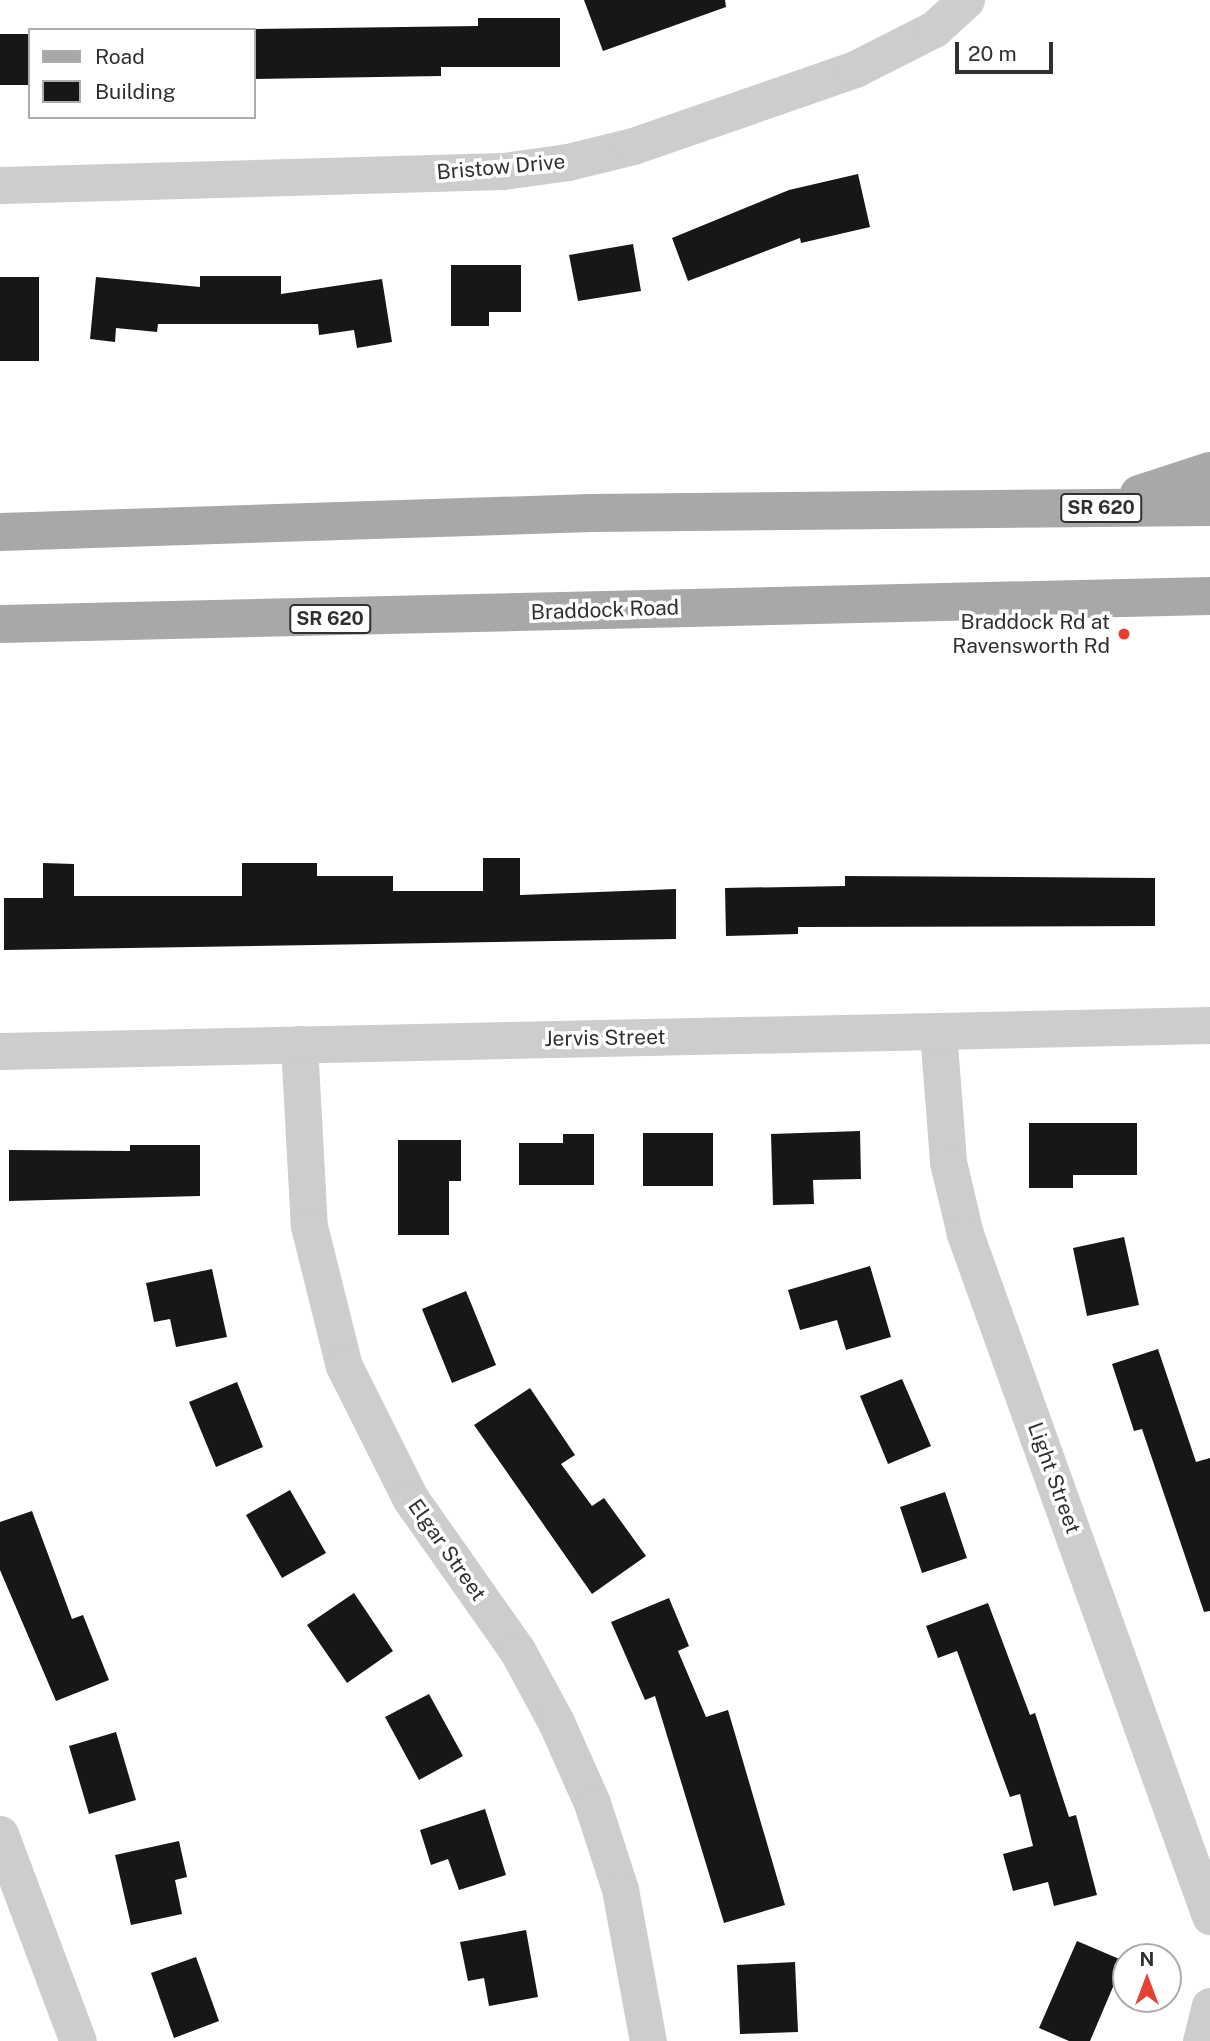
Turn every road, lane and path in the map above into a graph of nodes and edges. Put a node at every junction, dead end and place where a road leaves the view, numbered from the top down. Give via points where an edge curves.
1 (966, 0) edge
2 (0, 185) edge
3 (1210, 471) edge
4 (1210, 507) edge
5 (993, 509) junction
6 (0, 532) edge
7 (1210, 596) edge
8 (0, 624) edge
9 (1210, 1025) edge
10 (938, 1031) junction
11 (299, 1044) junction
12 (0, 1051) edge
13 (0, 1835) edge
14 (1210, 1916) edge
15 (1210, 2006) edge
16 (78, 2041) edge
17 (648, 2041) edge
18 (1201, 2041) edge

1 - 2 street, Bristow Drive via 934,29 855,69 632,146 568,162 503,171
3 - 5 main road via 1123,497
4 - 5 main road, SR 620
5 - 6 main road, SR 620 via 591,513
7 - 8 main road, Braddock Road / SR 620
9 - 10 street, Jervis Street
10 - 11 street, Jervis Street
10 - 14 street, Light Street via 948,1162 965,1234
11 - 12 street, Jervis Street
11 - 17 street, Elgar Street via 309,1226 344,1366 410,1498 517,1650 556,1722 592,1803 620,1889
13 - 16 street
15 - 18 street

